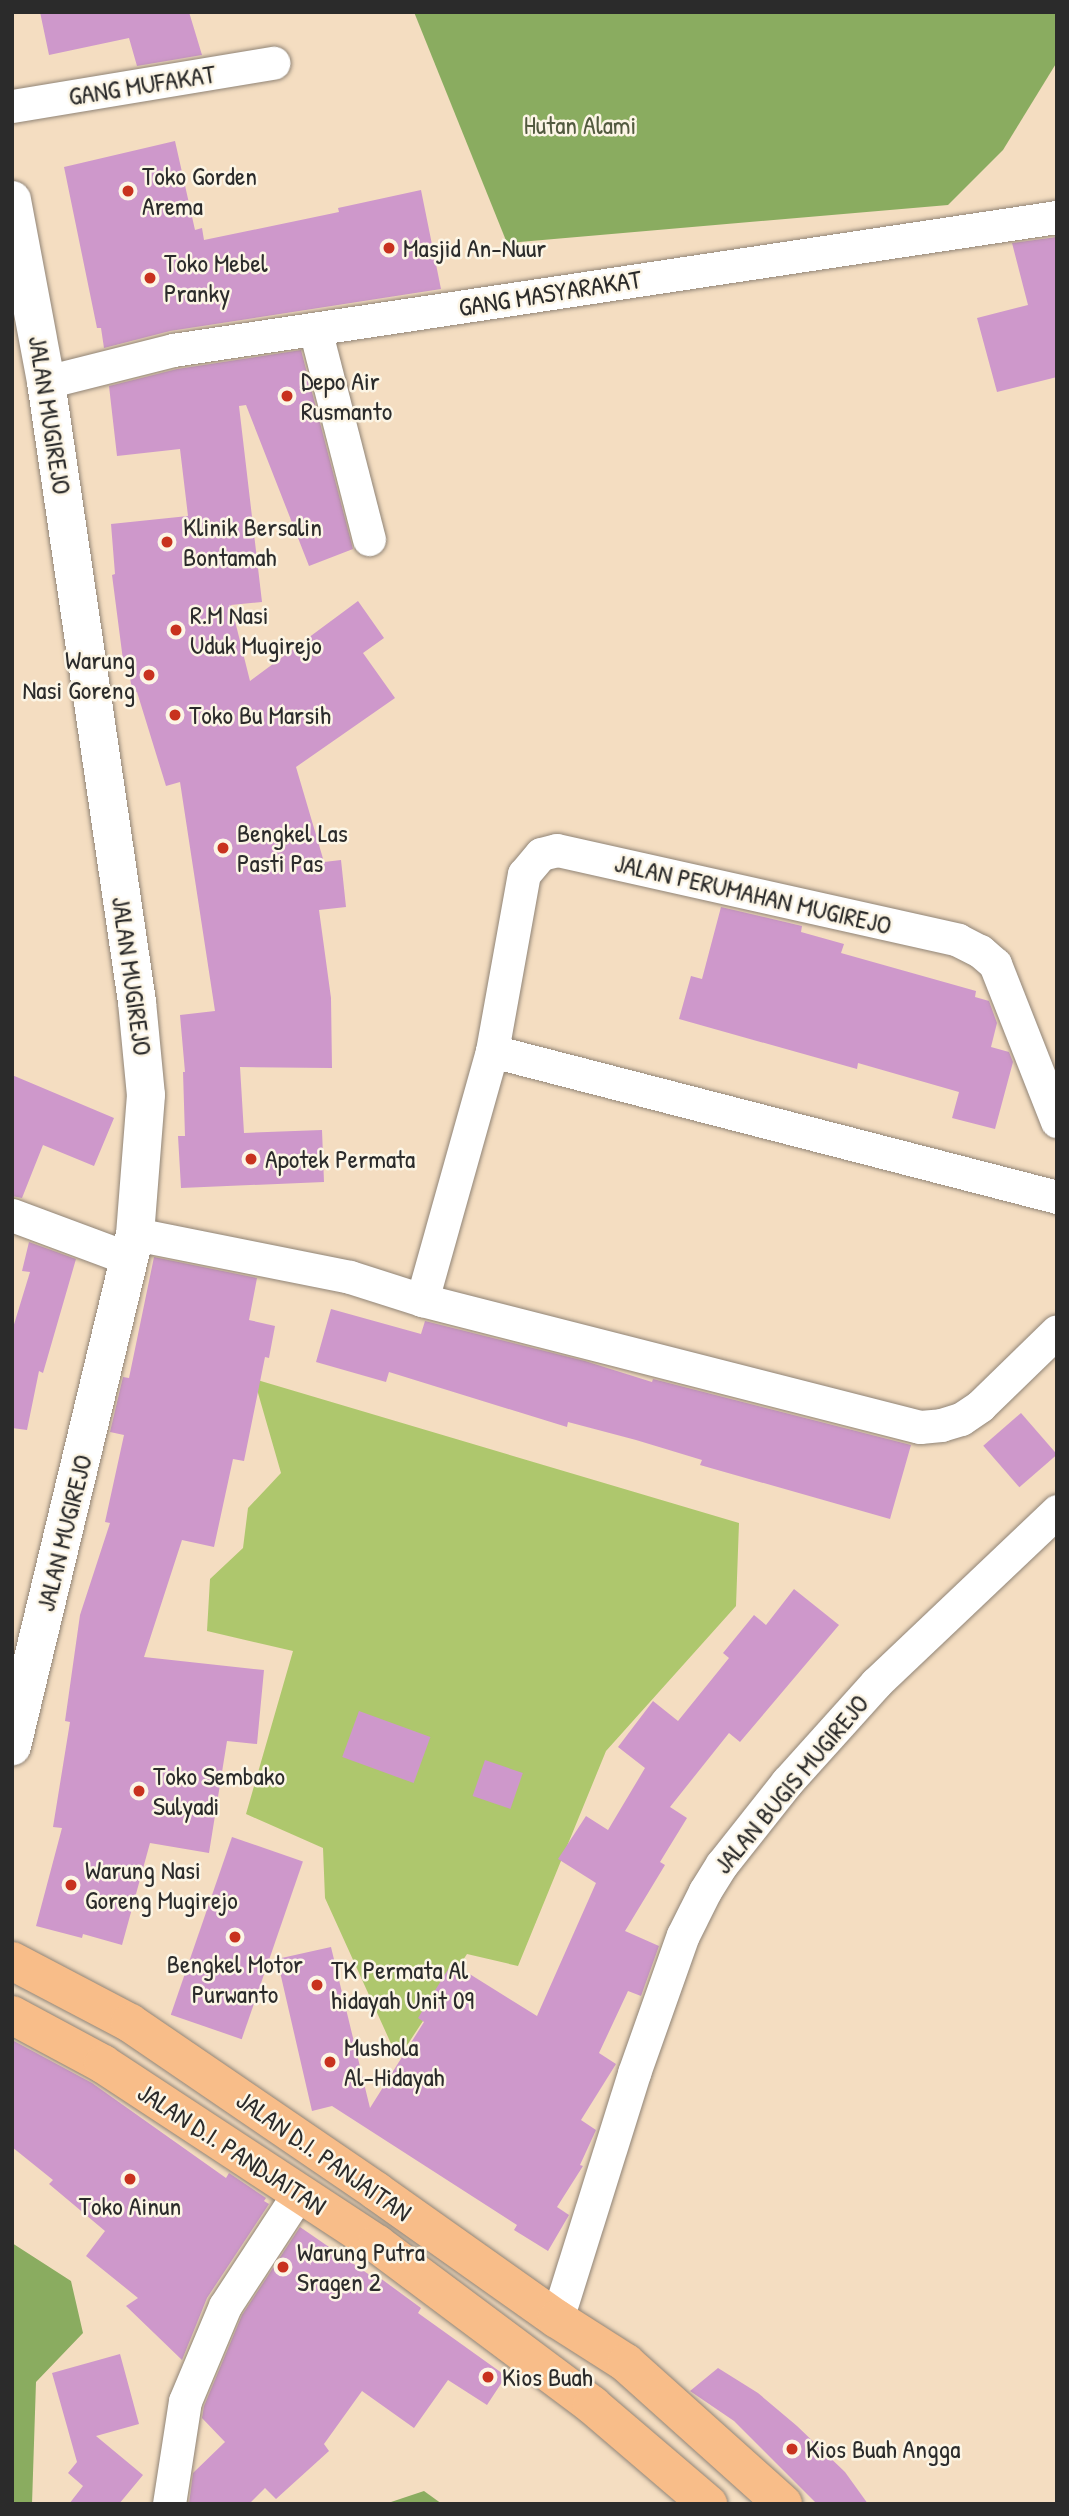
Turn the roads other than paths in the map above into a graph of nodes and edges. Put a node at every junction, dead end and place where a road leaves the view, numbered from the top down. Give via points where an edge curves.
1 (273, 64) dead end
2 (12, 106) edge
3 (13, 205) edge
4 (1057, 218) edge
5 (316, 329) junction
6 (46, 382) junction
7 (369, 539) dead end
8 (492, 1051) junction
9 (1057, 1121) edge
10 (1057, 1197) edge
11 (12, 1214) edge
12 (132, 1247) junction
13 (422, 1300) junction
14 (1057, 1331) edge
15 (1057, 1511) edge
16 (12, 1746) edge
17 (12, 1961) edge
18 (12, 2015) edge
19 (299, 2193) junction
20 (557, 2319) junction
21 (169, 2504) edge
22 (708, 2504) edge
23 (783, 2504) edge

1 - 2 street, GANG MUFAKAT
3 - 6 street, JALAN MUGIREJO
4 - 5 street, GANG MASYARAKAT
5 - 6 street, GANG MASYARAKAT via 173,350
5 - 7 street
6 - 12 street, JALAN MUGIREJO via 144,1065 146,1095
8 - 9 street, JALAN PERUMAHAN MUGIREJO via 524,874 541,855 557,850 958,940 980,951 995,964
8 - 10 street
8 - 13 street, JALAN PERUMAHAN MUGIREJO
11 - 12 street
12 - 13 street via 349,1277
12 - 16 street, JALAN MUGIREJO
13 - 14 street via 920,1427 961,1419 980,1406
15 - 20 street, JALAN BUGIS MUGIREJO via 876,1683 786,1782 710,1882 683,1935 638,2061
17 - 20 highway, JALAN D.I. PANJAITAN via 130,2023
18 - 19 highway, JALAN D.I. PANDJAITAN via 103,2064
19 - 21 street via 225,2306 185,2401
19 - 22 highway, JALAN D.I. PANDJAITAN via 377,2244 592,2404
20 - 23 highway, JALAN D.I. PANJAITAN via 626,2363

